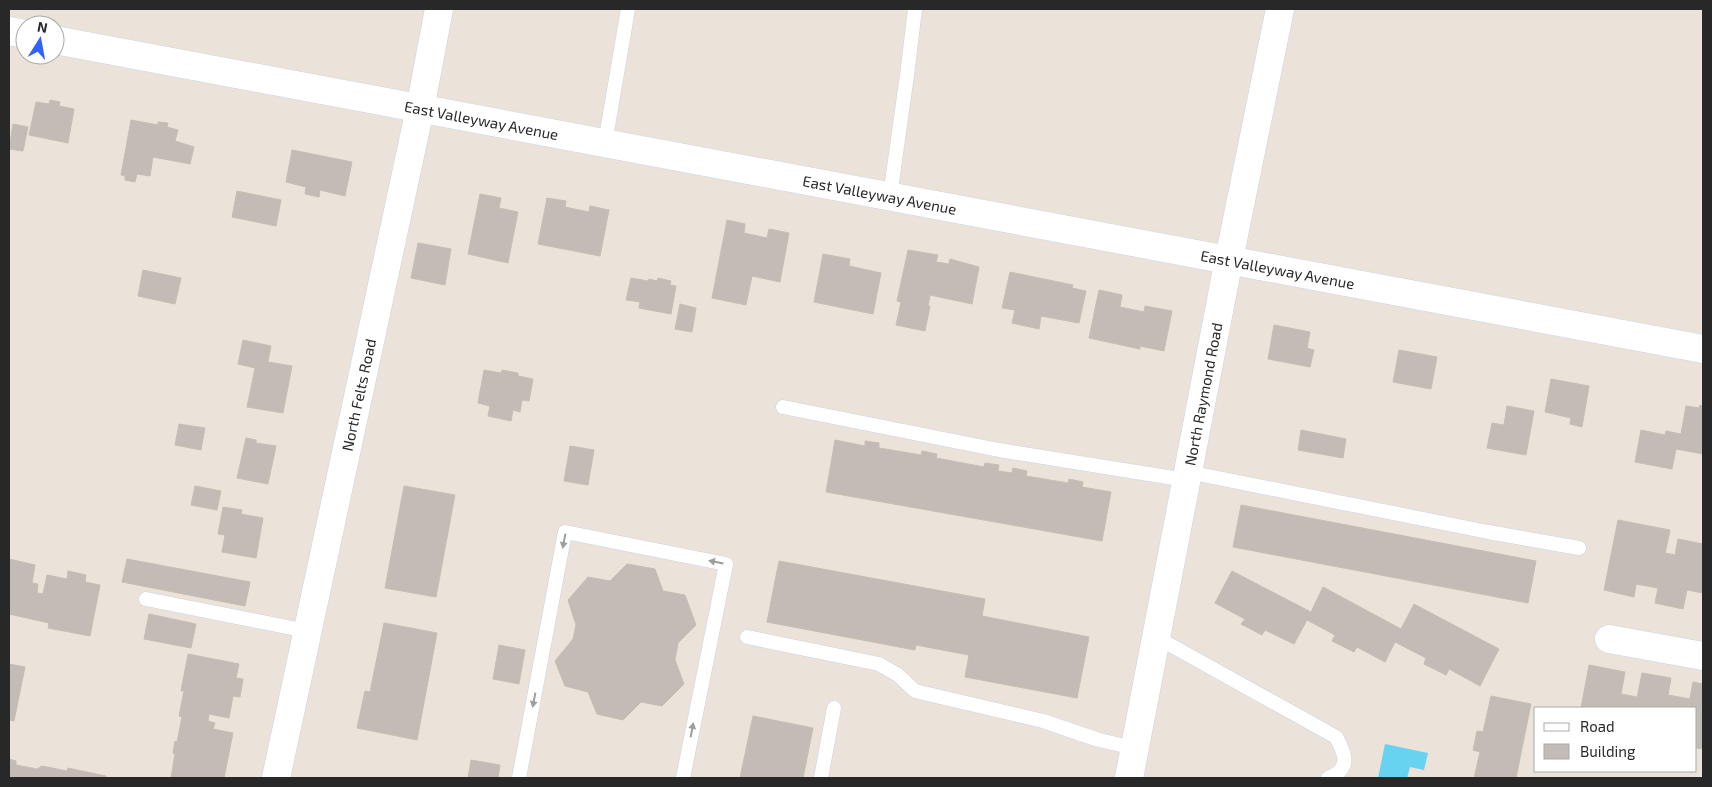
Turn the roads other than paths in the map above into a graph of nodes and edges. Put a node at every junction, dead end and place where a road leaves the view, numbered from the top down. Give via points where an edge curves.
1 (439, 9) edge
2 (628, 9) edge
3 (915, 9) edge
4 (1280, 9) edge
5 (65, 42) edge
6 (420, 109) junction
7 (605, 143) junction
8 (890, 196) junction
9 (1229, 259) junction
10 (1703, 349) edge
11 (783, 407) dead end
12 (1187, 476) junction
13 (1579, 548) dead end
14 (146, 599) dead end
15 (307, 632) junction
16 (747, 637) dead end
17 (1156, 638) junction
18 (1609, 639) dead end
19 (1703, 656) edge
20 (834, 708) dead end
21 (1134, 748) junction
22 (276, 778) edge
23 (519, 778) edge
24 (683, 778) edge
25 (821, 778) edge
26 (1129, 778) edge
27 (1328, 778) edge

1 - 6 street, North Felts Road
2 - 7 lane
3 - 8 lane
4 - 9 street, North Raymond Road
5 - 6 street, East Valleyway Avenue
6 - 7 street, East Valleyway Avenue
6 - 15 street, North Felts Road
7 - 8 street, East Valleyway Avenue
8 - 9 street, East Valleyway Avenue
9 - 10 street, East Valleyway Avenue
9 - 12 street, North Raymond Road
11 - 12 lane via 999,450
12 - 13 lane
12 - 17 street, North Raymond Road
14 - 15 lane
15 - 22 street, North Felts Road
16 - 21 lane via 879,664 898,675 915,691 1043,721
17 - 21 street, North Raymond Road
17 - 27 lane via 1336,736 1345,761 1337,774
18 - 19 street
20 - 25 lane
21 - 26 street, North Raymond Road
24 -> 23 lane via 726,564 565,532

